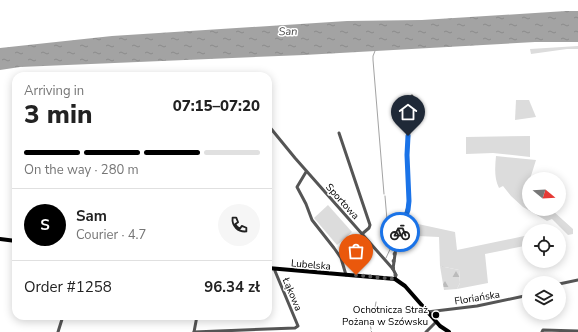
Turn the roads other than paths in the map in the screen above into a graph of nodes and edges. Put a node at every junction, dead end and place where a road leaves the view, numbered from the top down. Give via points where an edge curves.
1 (412, 96) dead end
2 (272, 130) edge
3 (339, 133) dead end
4 (306, 172) junction
5 (362, 234) junction
6 (0, 239) edge
7 (12, 240) edge
8 (272, 269) edge
9 (275, 269) junction
10 (393, 269) junction
11 (346, 275) junction
12 (395, 279) junction
13 (578, 280) edge
14 (566, 283) edge
15 (522, 297) edge
16 (427, 312) junction
17 (62, 320) edge
18 (196, 320) edge
19 (436, 322) junction
20 (578, 331) edge
21 (58, 332) edge
22 (194, 332) edge
23 (426, 332) edge
24 (449, 332) edge
25 (542, 332) edge

1 - 10 street via 407,155 409,201
2 - 4 street, Sportowa
3 - 5 street via 370,225
4 - 5 street, Sportowa
4 - 11 street via 296,187 312,220 341,258
5 - 10 street, Sportowa
6 - 7 main road
8 - 9 main road, Lubelska
9 - 11 main road, Lubelska
9 - 22 street, Łąkowa via 298,326
10 - 12 street
11 - 12 main road, Lubelska
12 - 16 main road via 403,284
13 - 14 street
15 - 16 street, Floriańska
16 - 19 main road
17 - 21 street
18 - 22 street
19 - 23 street
19 - 24 main road
20 - 25 street

